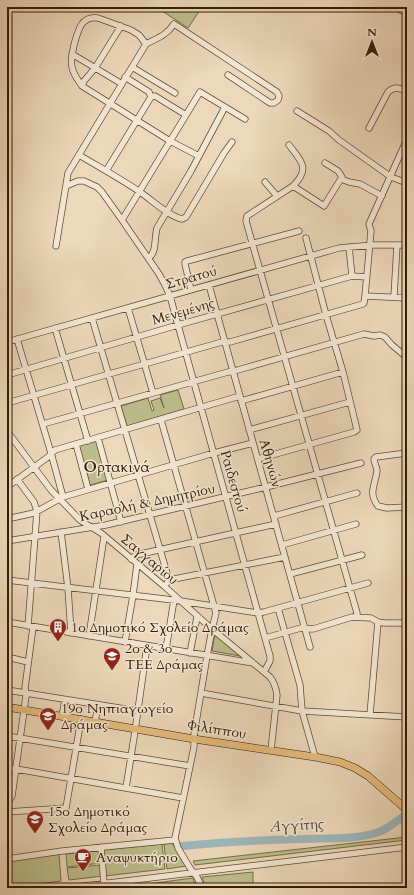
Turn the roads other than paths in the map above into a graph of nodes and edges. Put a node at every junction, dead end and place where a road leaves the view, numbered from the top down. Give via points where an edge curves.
1 (394, 7) edge
2 (407, 13) edge
3 (121, 26) junction
4 (146, 44) junction
5 (72, 54) junction
6 (132, 67) junction
7 (95, 68) junction
8 (228, 74) dead end
9 (125, 77) junction
10 (122, 84) junction
11 (82, 86) junction
12 (407, 92) edge
13 (175, 93) dead end
14 (151, 97) junction
15 (110, 104) junction
16 (225, 107) junction
17 (297, 111) dead end
18 (186, 115) junction
19 (245, 119) dead end
20 (137, 120) junction
21 (369, 128) dead end
22 (407, 139) edge
23 (170, 141) junction
24 (232, 142) dead end
25 (288, 144) dead end
26 (79, 155) junction
27 (199, 156) junction
28 (326, 163) dead end
29 (106, 171) junction
30 (391, 176) junction
31 (341, 179) junction
32 (265, 182) dead end
33 (407, 183) edge
34 (66, 186) junction
35 (293, 186) junction
36 (139, 191) junction
37 (278, 196) junction
38 (382, 196) junction
39 (167, 211) junction
40 (122, 220) junction
41 (299, 231) dead end
42 (306, 238) dead end
43 (252, 244) junction
44 (369, 245) junction
45 (397, 245) junction
46 (407, 245) edge
47 (56, 246) dead end
48 (349, 247) junction
49 (311, 256) junction
50 (149, 258) junction
51 (260, 270) junction
52 (352, 276) junction
53 (367, 277) junction
54 (209, 285) junction
55 (318, 285) junction
56 (191, 290) junction
57 (170, 296) junction
58 (365, 296) junction
59 (394, 297) junction
60 (407, 298) edge
61 (268, 300) junction
62 (128, 308) junction
63 (217, 314) junction
64 (326, 315) junction
65 (92, 318) junction
66 (178, 325) junction
67 (55, 328) junction
68 (276, 329) junction
69 (136, 337) junction
70 (17, 339) junction
71 (7, 342) edge
72 (225, 342) junction
73 (334, 343) junction
74 (101, 347) junction
75 (186, 353) junction
76 (284, 357) junction
77 (64, 358) junction
78 (407, 358) edge
79 (144, 364) junction
80 (26, 369) junction
81 (233, 371) junction
82 (343, 372) junction
83 (7, 375) edge
84 (109, 375) junction
85 (194, 382) junction
86 (71, 385) junction
87 (292, 387) junction
88 (153, 393) junction
89 (34, 396) junction
90 (241, 399) junction
91 (350, 402) junction
92 (7, 403) edge
93 (117, 403) junction
94 (201, 408) junction
95 (80, 414) junction
96 (300, 416) junction
97 (160, 420) junction
98 (43, 424) junction
99 (125, 430) junction
100 (249, 430) junction
101 (7, 431) edge
102 (98, 438) junction
103 (88, 441) junction
104 (253, 443) junction
105 (76, 444) junction
106 (309, 445) junction
107 (51, 453) junction
108 (214, 453) junction
109 (407, 453) edge
110 (258, 459) junction
111 (361, 463) dead end
112 (174, 464) junction
113 (34, 467) junction
114 (317, 474) junction
115 (138, 475) junction
116 (17, 479) junction
117 (110, 482) junction
118 (7, 487) edge
119 (266, 488) junction
120 (88, 489) junction
121 (357, 493) dead end
122 (61, 497) junction
123 (227, 497) junction
124 (325, 502) junction
125 (186, 506) junction
126 (407, 507) edge
127 (37, 511) junction
128 (150, 515) junction
129 (274, 516) junction
130 (7, 519) edge
131 (121, 522) junction
132 (276, 524) junction
133 (356, 524) dead end
134 (91, 528) junction
135 (333, 530) junction
136 (61, 532) junction
137 (7, 533) edge
138 (236, 533) junction
139 (35, 537) junction
140 (104, 537) junction
141 (8, 541) edge
142 (196, 542) junction
143 (282, 545) junction
144 (161, 550) junction
145 (362, 554) dead end
146 (7, 555) edge
147 (285, 557) junction
148 (131, 559) junction
149 (342, 560) junction
150 (137, 564) junction
151 (245, 565) junction
152 (205, 573) junction
153 (290, 574) junction
154 (7, 580) edge
155 (169, 580) junction
156 (32, 583) junction
157 (368, 583) dead end
158 (164, 586) junction
159 (68, 588) junction
160 (350, 588) junction
161 (96, 591) junction
162 (133, 595) junction
163 (174, 600) junction
164 (181, 601) junction
165 (298, 603) junction
166 (214, 606) junction
167 (278, 608) junction
168 (258, 613) junction
169 (198, 617) junction
170 (357, 617) junction
171 (7, 622) edge
172 (378, 622) junction
173 (407, 624) edge
174 (30, 626) junction
175 (212, 629) junction
176 (305, 629) junction
177 (71, 633) junction
178 (285, 633) junction
179 (89, 636) junction
180 (265, 638) junction
181 (125, 642) junction
182 (147, 646) junction
183 (310, 647) dead end
184 (166, 649) junction
185 (190, 653) junction
186 (207, 656) junction
187 (7, 657) edge
188 (28, 662) junction
189 (253, 664) junction
190 (264, 672) junction
191 (7, 690) edge
192 (26, 693) junction
193 (201, 693) junction
194 (65, 700) junction
195 (98, 705) junction
196 (7, 707) edge
197 (276, 707) junction
198 (24, 710) junction
199 (138, 711) junction
200 (302, 711) junction
201 (370, 715) junction
202 (62, 716) junction
203 (407, 717) edge
204 (81, 720) junction
205 (95, 722) junction
206 (136, 728) junction
207 (7, 736) edge
208 (20, 738) junction
209 (194, 738) junction
210 (77, 747) junction
211 (270, 750) junction
212 (131, 756) junction
213 (315, 757) junction
214 (190, 766) junction
215 (7, 769) edge
216 (16, 769) junction
217 (71, 778) junction
218 (126, 788) junction
219 (183, 798) junction
220 (7, 804) edge
221 (405, 808) edge
222 (7, 812) edge
223 (175, 840) junction
224 (101, 847) junction
225 (407, 847) edge
226 (7, 859) edge
227 (194, 873) junction
228 (104, 883) junction
229 (67, 888) edge
230 (202, 888) edge

1 - 2 street
3 - 4 street via 139,35
3 - 5 street via 98,18 87,19 77,33
3 - 7 street
4 - 6 street
4 - 8 street via 164,35 174,24 277,92 278,100 270,103
5 - 7 street
5 - 11 street via 73,72
6 - 9 street
6 - 13 street
7 - 10 street
7 - 11 street
9 - 10 street
9 - 14 street via 149,92
10 - 15 street
11 - 15 street
12 - 21 street via 398,88 390,89
14 - 18 street via 155,96
14 - 20 street
15 - 20 street
15 - 26 street
16 - 18 street via 200,92
16 - 19 street
16 - 27 street
17 - 30 street
18 - 23 street
20 - 23 street
20 - 29 street
22 - 30 street
23 - 27 street
23 - 36 street
24 - 39 street via 186,217 178,218
25 - 35 street via 303,168
26 - 29 street
26 - 34 street via 68,173
27 - 39 street
28 - 31 street via 342,176
29 - 36 street
30 - 33 street
30 - 38 street
31 - 35 street via 324,206
31 - 38 street via 360,184
32 - 37 street
34 - 40 street, Ραιδεστού via 84,181 97,187
34 - 47 street
35 - 37 street
36 - 39 street
36 - 40 street
37 - 43 street via 246,217
38 - 44 street via 370,224
39 - 50 street via 157,228 153,255
40 - 50 street, Ραιδεστού
41 - 43 street
42 - 49 street
43 - 51 street
43 - 56 street via 185,262
44 - 45 street, Στρατού
44 - 48 street, Στρατού
44 - 53 street
45 - 46 street, Στρατού
45 - 59 street
48 - 49 street, Στρατού
48 - 52 street
49 - 51 street, Στρατού
49 - 55 street
50 - 57 street, Ραιδεστού
51 - 54 street, Στρατού
51 - 61 street
52 - 53 street, Μενεμένης
52 - 55 street, Μενεμένης
53 - 58 street
54 - 56 street, Στρατού
54 - 63 street, Αθηνών
55 - 61 street, Μενεμένης
55 - 64 street
56 - 57 street, Στρατού
57 - 62 street, Στρατού
57 - 66 street, Ραιδεστού
58 - 59 street
58 - 64 street via 361,305
59 - 60 street
61 - 63 street, Μενεμένης
61 - 68 street
62 - 65 street, Στρατού
62 - 69 street
63 - 66 street, Μενεμένης
63 - 72 street, Αθηνών
64 - 68 street
64 - 73 street
65 - 67 street, Στρατού
65 - 74 street
66 - 69 street, Μενεμένης
66 - 75 street, Ραιδεστού
67 - 70 street, Στρατού
67 - 77 street
68 - 72 street
68 - 76 street
69 - 74 street, Μενεμένης
69 - 79 street
70 - 71 street, Στρατού
70 - 80 street
72 - 75 street
72 - 81 street, Αθηνών
73 - 76 street
73 - 78 street via 364,334 380,335
73 - 82 street
74 - 77 street, Μενεμένης
74 - 84 street
75 - 79 street
75 - 85 street, Ραιδεστού
76 - 81 street
76 - 87 street
77 - 80 street, Μενεμένης
77 - 86 street
79 - 84 street
79 - 88 street
80 - 83 street, Μενεμένης
80 - 89 street
81 - 85 street
81 - 90 street, Αθηνών
82 - 87 street
82 - 91 street
84 - 86 street
84 - 93 street
85 - 88 street
85 - 94 street, Ραιδεστού
86 - 89 street
86 - 95 street
87 - 90 street
87 - 96 street
88 - 93 street
89 - 92 street
89 - 98 street
90 - 94 street
90 - 100 street, Αθηνών
91 - 96 street
91 - 106 street via 356,431
93 - 95 street
93 - 99 street
94 - 97 street
94 - 108 street, Ραιδεστού
95 - 98 street
95 - 103 street
96 - 100 street
96 - 106 street
97 - 99 street
97 - 112 street
98 - 107 street
99 - 102 street
99 - 115 street
100 - 104 street, Αθηνών
101 - 113 street, Σαγγαρίου
102 - 103 street
102 - 117 street
103 - 105 street
104 - 108 street
104 - 110 street, Αθηνών
105 - 107 street
105 - 120 street
106 - 110 street
106 - 114 street
107 - 113 street
107 - 122 street
108 - 112 street
108 - 123 street, Ραιδεστού
109 - 126 street via 374,459 377,470 373,492 373,499 378,506
110 - 119 street, Αθηνών
111 - 114 street, Καραολή & Δημητρίου
112 - 115 street
112 - 125 street
113 - 116 street
113 - 122 street, Σαγγαρίου
114 - 119 street, Καραολή & Δημητρίου
114 - 124 street
115 - 117 street
115 - 128 street
116 - 118 street
116 - 127 street via 34,502
117 - 120 street
117 - 131 street
119 - 123 street, Καραολή & Δημητρίου
119 - 129 street, Αθηνών
120 - 122 street
121 - 124 street
122 - 127 street
122 - 134 street, Σαγγαρίου via 80,520
123 - 125 street, Καραολή & Δημητρίου
123 - 138 street, Ραιδεστού
124 - 129 street
124 - 135 street
125 - 128 street, Καραολή & Δημητρίου
125 - 142 street
127 - 130 street
127 - 139 street
128 - 131 street, Καραολή & Δημητρίου
128 - 144 street
129 - 132 street, Αθηνών
131 - 134 street, Καραολή & Δημητρίου
132 - 138 street
132 - 143 street, Αθηνών
133 - 135 street
134 - 136 street, Καραολή & Δημητρίου
134 - 140 street, Σαγγαρίου
135 - 143 street
135 - 149 street
136 - 139 street, Καραολή & Δημητρίου
136 - 159 street
137 - 141 street
138 - 142 street
138 - 151 street, Ραιδεστού
139 - 141 street, Καραολή & Δημητρίου
139 - 156 street
140 - 148 street, Σαγγαρίου
140 - 161 street
141 - 146 street
142 - 144 street
142 - 152 street
143 - 147 street, Αθηνών
144 - 148 street via 136,555
144 - 155 street
145 - 149 street
147 - 151 street
147 - 153 street, Αθηνών
148 - 150 street, Σαγγαρίου
149 - 153 street
149 - 160 street
150 - 158 street, Σαγγαρίου
150 - 162 street
151 - 152 street
151 - 168 street, Ραιδεστού
152 - 155 street
152 - 166 street
153 - 165 street, Αθηνών
154 - 156 street
155 - 158 street
156 - 159 street
156 - 174 street
157 - 160 street
158 - 164 street, Σαγγαρίου
159 - 161 street
159 - 177 street
160 - 165 street
160 - 170 street
161 - 162 street
161 - 179 street
162 - 163 street
162 - 181 street
163 - 164 street
163 - 184 street
164 - 166 street
164 - 169 street, Σαγγαρίου
165 - 167 street
165 - 176 street, Αθηνών
166 - 168 street
166 - 175 street via 216,613
167 - 168 street
167 - 178 street
168 - 180 street, Ραιδεστού
169 - 175 street, Σαγγαρίου
169 - 185 street
170 - 172 street via 371,618
170 - 176 street
171 - 174 street
172 - 173 street
172 - 201 street
174 - 177 street
174 - 188 street
175 - 186 street
175 - 189 street, Σαγγαρίου
176 - 178 street
176 - 183 street, Αθηνών
177 - 179 street
178 - 180 street
178 - 200 street via 300,685
179 - 181 street
180 - 190 street, Ραιδεστού via 271,660
181 - 182 street
182 - 184 street
182 - 199 street
184 - 185 street
185 - 186 street
186 - 189 street
186 - 193 street
187 - 188 street
188 - 192 street
189 - 190 street, Σαγγαρίου
190 - 197 street via 274,684
191 - 192 street
192 - 194 street
192 - 198 street
193 - 197 street
193 - 209 street
194 - 195 street
194 - 202 street
195 - 199 street
195 - 205 street
196 - 198 main road, Φιλίππου
197 - 200 street
197 - 211 street
198 - 202 main road, Φιλίππου
198 - 208 street
199 - 206 street
200 - 201 street
200 - 213 street
201 - 203 street
202 - 204 main road, Φιλίππου
204 - 205 main road, Φιλίππου
204 - 210 street
205 - 206 main road, Φιλίππου
206 - 209 main road, Φιλίππου
206 - 212 street
207 - 208 street
208 - 210 street
208 - 216 street
209 - 211 main road, Φιλίππου
209 - 214 street
210 - 212 street
210 - 217 street
211 - 213 main road, Φιλίππου
212 - 214 street
212 - 218 street
213 - 221 main road, Φιλίππου via 360,770
214 - 219 street
215 - 216 street
216 - 217 street
216 - 220 street via 12,796
217 - 218 street
217 - 222 street via 66,808
218 - 219 street
219 - 223 street
223 - 224 street
223 - 227 street
224 - 226 street
224 - 228 street
225 - 227 street
227 - 228 street
227 - 230 street
228 - 229 street

